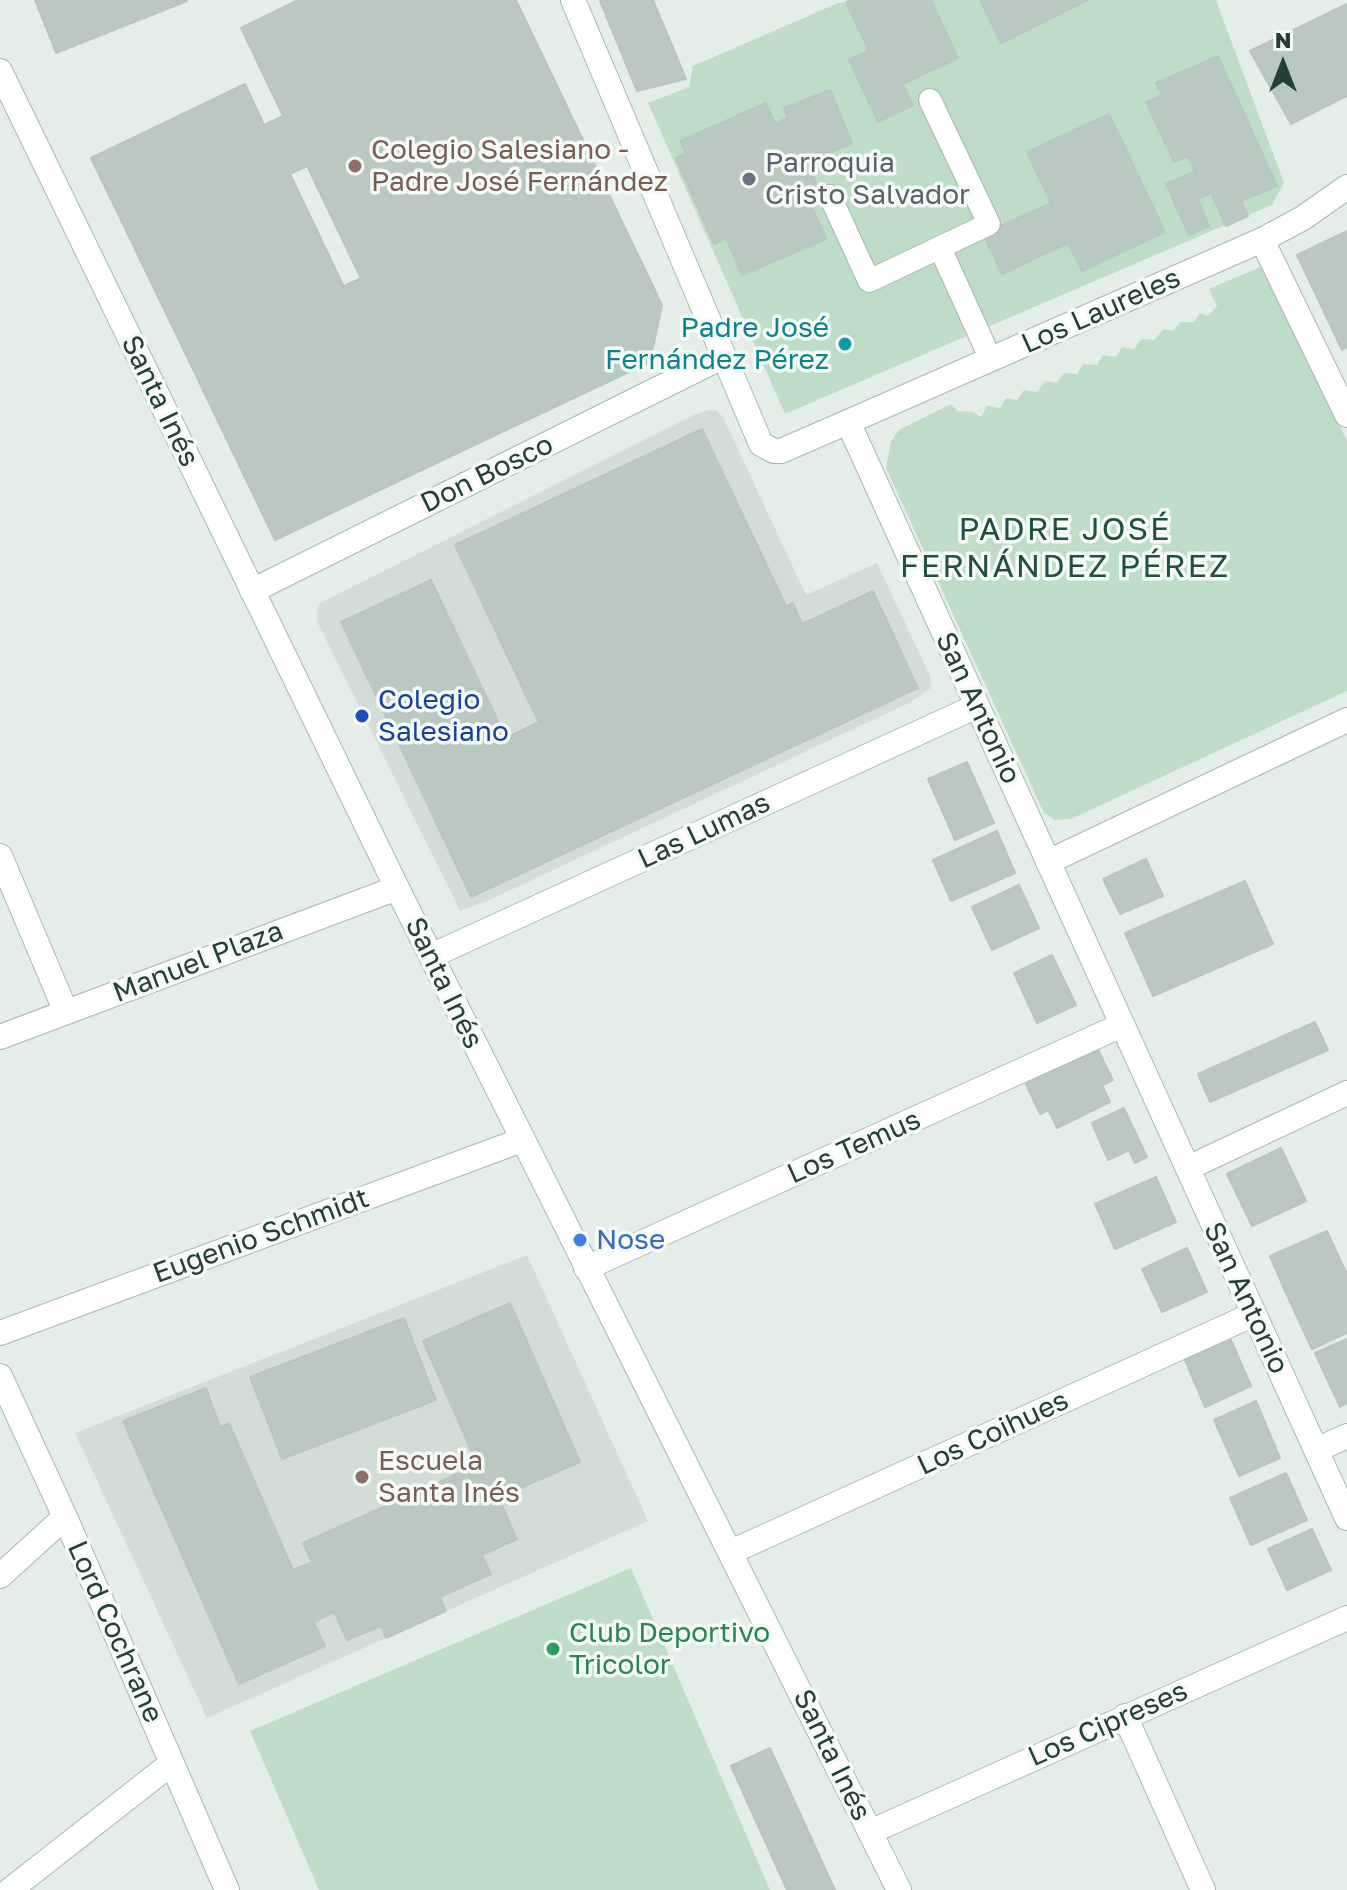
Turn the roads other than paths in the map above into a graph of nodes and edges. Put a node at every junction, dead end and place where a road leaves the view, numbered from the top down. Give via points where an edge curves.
1 (573, 0) edge
2 (0, 71) edge
3 (930, 100) dead end
4 (1347, 187) edge
5 (830, 196) dead end
6 (1262, 240) junction
7 (940, 248) junction
8 (722, 357) junction
9 (991, 360) junction
10 (1347, 415) edge
11 (848, 422) junction
12 (252, 591) junction
13 (977, 706) junction
14 (1347, 720) edge
15 (0, 856) edge
16 (1048, 862) junction
17 (397, 888) junction
18 (431, 956) junction
19 (66, 1012) junction
20 (1122, 1025) junction
21 (0, 1037) edge
22 (1347, 1093) edge
23 (522, 1140) junction
24 (1188, 1168) junction
25 (586, 1268) junction
26 (1254, 1314) junction
27 (0, 1333) edge
28 (0, 1376) edge
29 (1347, 1436) edge
30 (1316, 1450) junction
31 (65, 1517) junction
32 (1347, 1518) edge
33 (731, 1552) junction
34 (0, 1576) edge
35 (1347, 1618) edge
36 (1125, 1716) junction
37 (172, 1763) junction
38 (870, 1832) junction
39 (10, 1890) edge
40 (227, 1890) edge
41 (899, 1890) edge
42 (1203, 1890) edge

1 - 8 street
2 - 12 street, Santa Inés
3 - 7 lane via 989,224
4 - 6 street, Los Laureles
5 - 7 lane via 869,281
6 - 9 street, Los Laureles
6 - 10 street
7 - 9 lane
8 - 11 street via 761,444 768,449 788,449
8 - 12 street, Don Bosco
9 - 11 street, Los Laureles
11 - 13 street, San Antonio
12 - 17 street, Santa Inés
13 - 16 street, San Antonio
13 - 18 street, Las Lumas
14 - 16 street
15 - 19 street
16 - 20 street, San Antonio
17 - 18 street, Santa Inés
17 - 19 street, Manuel Plaza
18 - 23 street, Santa Inés
19 - 21 street, Manuel Plaza
20 - 24 street, San Antonio
20 - 25 street, Los Temus
22 - 24 street
23 - 25 street, Santa Inés
23 - 27 street, Eugenio Schmidt
24 - 26 street, San Antonio
25 - 33 street, Santa Inés
26 - 30 street, San Antonio
26 - 33 street, Los Coihues
28 - 31 street, Lord Cochrane
29 - 30 street
30 - 32 street, San Antonio
31 - 34 street
31 - 37 street, Lord Cochrane
33 - 38 street, Santa Inés
35 - 36 street, Los Cipreses
36 - 38 street, Los Cipreses
36 - 42 street
37 - 39 street
37 - 40 street, Lord Cochrane
38 - 41 street, Santa Inés

